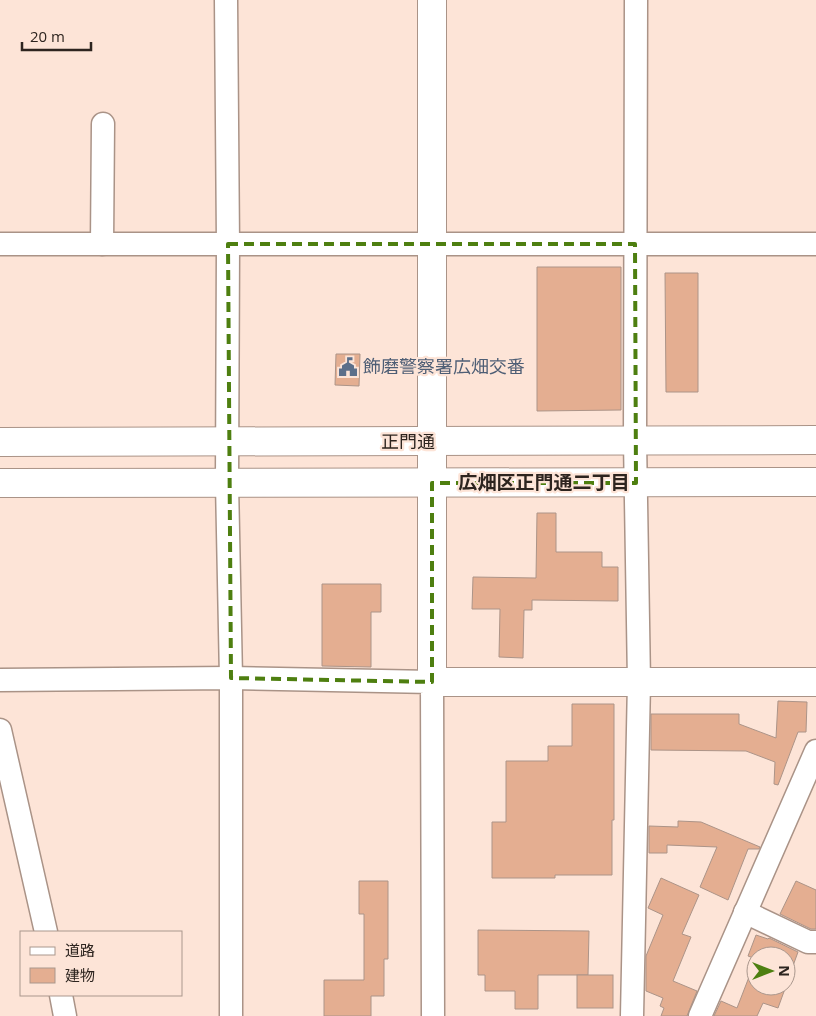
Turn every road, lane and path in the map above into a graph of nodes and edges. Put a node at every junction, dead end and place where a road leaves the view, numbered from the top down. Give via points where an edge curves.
1 (226, 0) edge
2 (432, 0) edge
3 (636, 0) edge
4 (103, 124) dead end
5 (0, 244) edge
6 (102, 244) junction
7 (228, 244) junction
8 (432, 244) junction
9 (635, 244) junction
10 (816, 244) edge
11 (635, 440) junction
12 (816, 440) edge
13 (0, 442) edge
14 (227, 442) junction
15 (432, 442) junction
16 (816, 482) edge
17 (227, 483) junction
18 (432, 483) junction
19 (636, 483) junction
20 (0, 484) edge
21 (231, 678) junction
22 (0, 680) edge
23 (432, 682) junction
24 (639, 682) junction
25 (816, 682) edge
26 (0, 730) edge
27 (816, 751) edge
28 (745, 912) junction
29 (46, 931) edge
30 (816, 942) edge
31 (61, 996) edge
32 (66, 1016) edge
33 (231, 1016) edge
34 (433, 1016) edge
35 (632, 1016) edge
36 (700, 1016) edge

1 - 7 street
2 - 8 street
3 - 9 street
4 - 6 street
5 - 6 street
6 - 7 street
7 - 8 street
7 - 14 street
8 - 9 street
8 - 15 street
9 - 10 street
9 - 11 street
11 - 12 street, 正門通
11 - 15 street, 正門通
11 - 19 street
13 - 14 street, 正門通
14 - 15 street, 正門通
14 - 17 street
15 - 18 street
16 - 19 street
17 - 18 street
17 - 20 street
17 - 21 street
18 - 19 street
18 - 23 street
19 - 24 street
21 - 22 street
21 - 23 street
21 - 33 street
23 - 24 street
23 - 34 street
24 - 25 street
24 - 35 street
26 - 29 street
27 - 28 street
28 - 30 street via 808,942
28 - 36 street
31 - 32 street

